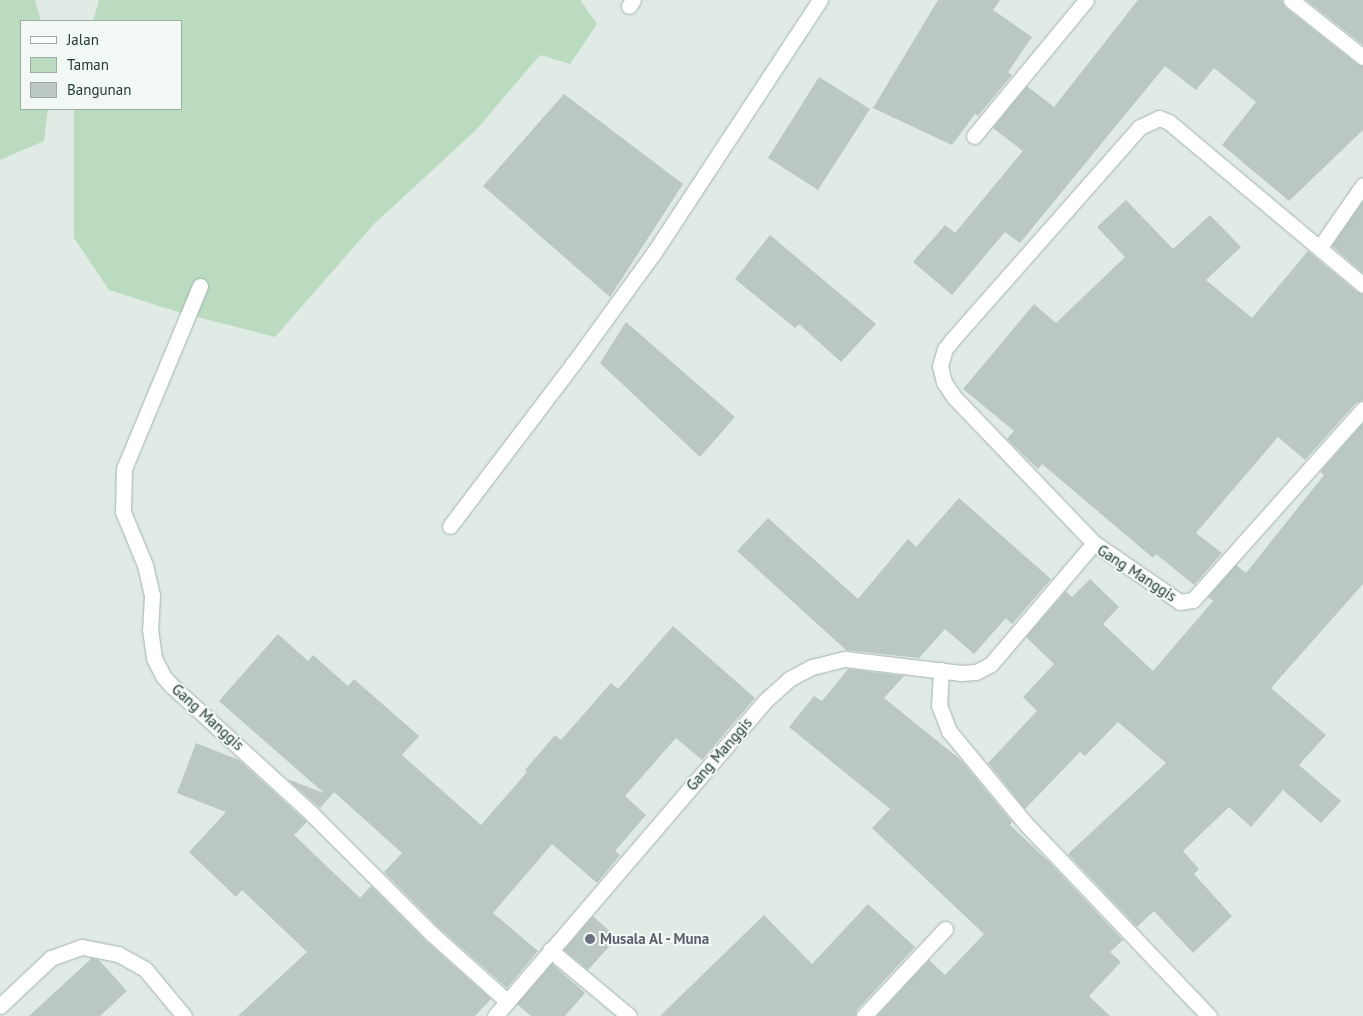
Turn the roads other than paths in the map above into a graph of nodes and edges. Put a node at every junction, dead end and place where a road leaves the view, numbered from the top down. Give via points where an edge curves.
1 (820, 0) edge
2 (1086, 0) edge
3 (1290, 0) edge
4 (1363, 57) edge
5 (974, 136) dead end
6 (1363, 185) edge
7 (1320, 247) junction
8 (1363, 285) edge
9 (200, 286) dead end
10 (1363, 410) edge
11 (450, 526) dead end
12 (1094, 544) junction
13 (941, 670) junction
14 (944, 929) dead end
15 (550, 950) junction
16 (507, 1001) junction
17 (0, 1006) edge
18 (184, 1016) edge
19 (495, 1016) edge
20 (629, 1016) edge
21 (864, 1016) edge
22 (1209, 1016) edge

1 - 11 street via 653,254
2 - 5 street
3 - 4 street
6 - 7 street
7 - 8 street
7 - 12 street via 1169,122 1159,118 1140,127 945,349 940,366 944,382 954,396
9 - 16 street, Gang Manggis via 124,469 123,512 145,565 152,595 150,629 154,658 172,686 306,808 432,934
10 - 12 street, Gang Manggis via 1193,600 1180,602
12 - 13 street, Gang Manggis via 991,664 976,672
13 - 15 street, Gang Manggis via 845,659 812,667 789,680 766,700
13 - 22 street via 939,704 948,731 1025,823
14 - 21 street
15 - 16 street, Gang Manggis
15 - 20 street
16 - 19 street, Gang Manggis
17 - 18 street via 51,958 82,946 118,954 145,969

